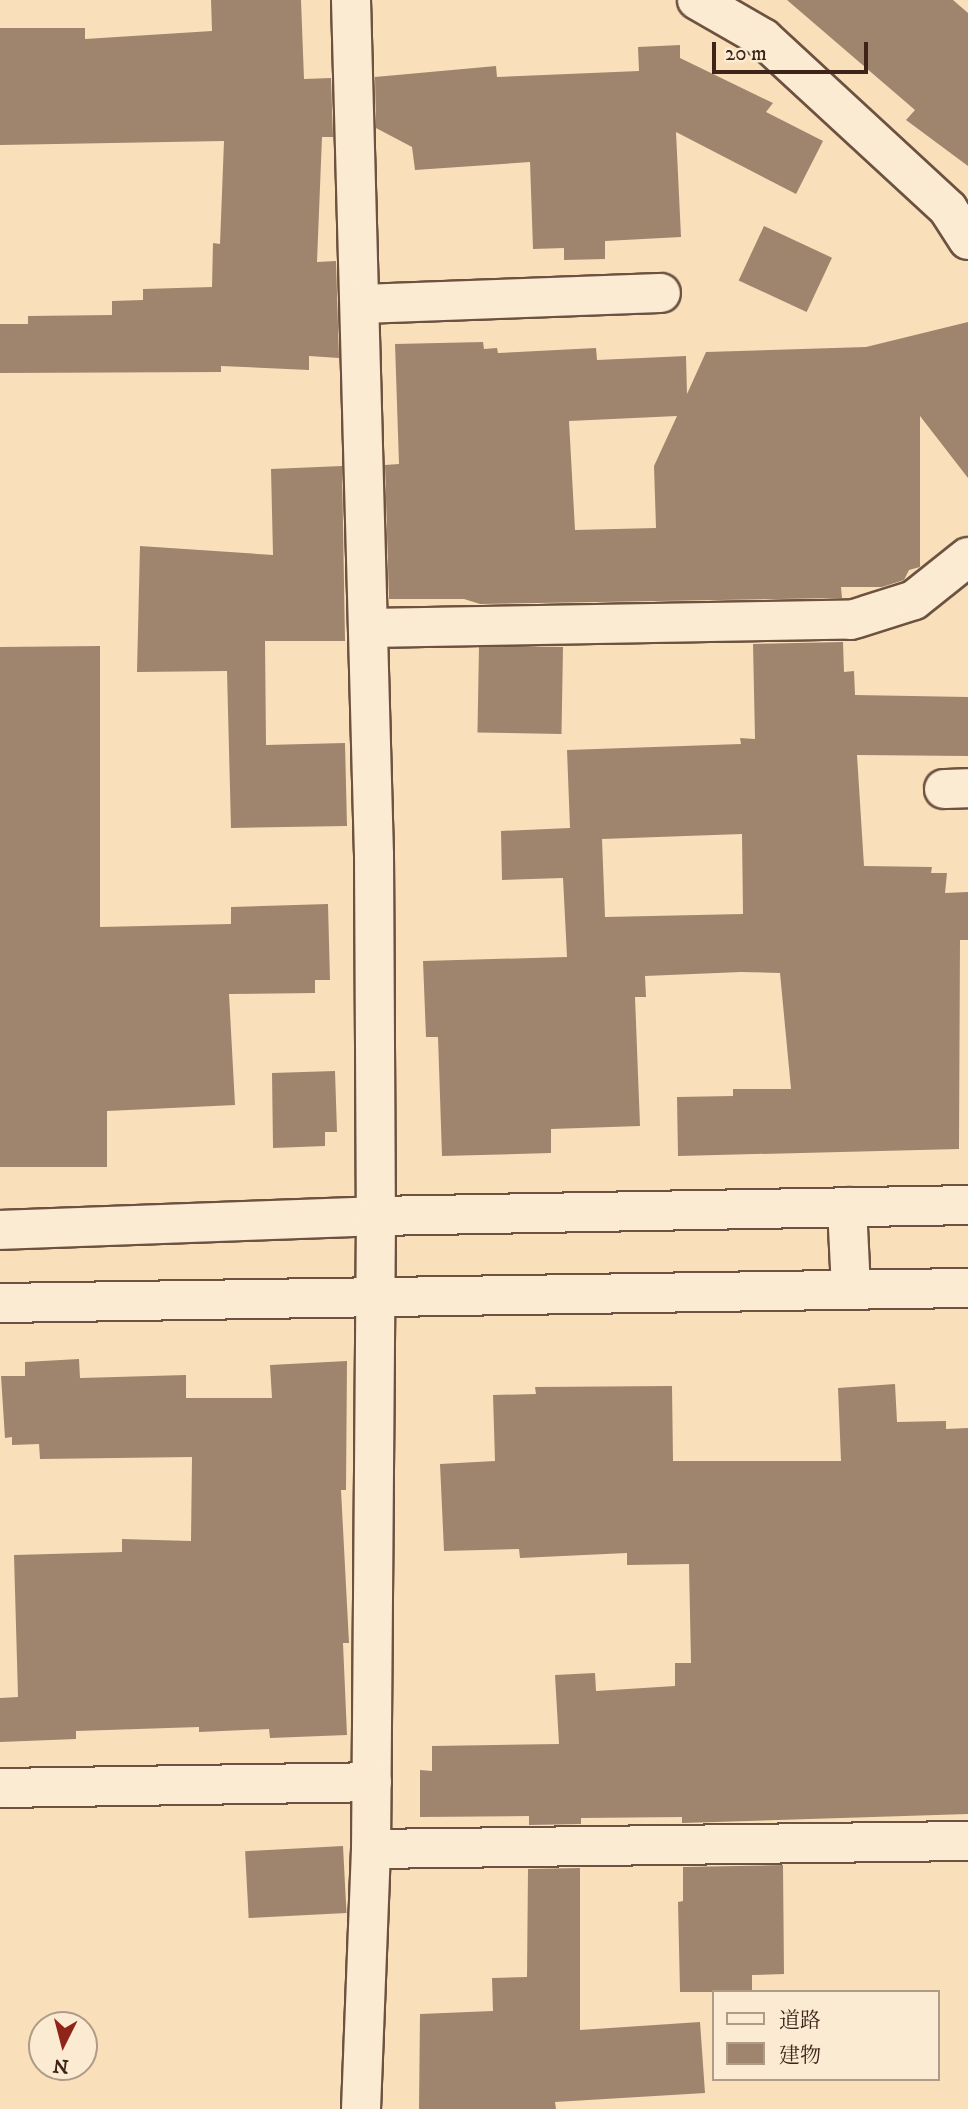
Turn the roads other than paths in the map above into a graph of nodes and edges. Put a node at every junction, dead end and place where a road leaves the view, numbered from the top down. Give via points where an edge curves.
1 (351, 0) edge
2 (697, 0) edge
3 (968, 240) edge
4 (661, 293) dead end
5 (361, 304) junction
6 (968, 557) edge
7 (369, 628) junction
8 (968, 1205) edge
9 (847, 1207) junction
10 (376, 1216) junction
11 (0, 1230) edge
12 (968, 1288) edge
13 (852, 1289) junction
14 (377, 1299) junction
15 (0, 1303) edge
16 (372, 1782) junction
17 (0, 1788) edge
18 (968, 1841) edge
19 (371, 1849) junction
20 (361, 2109) edge

1 - 5 street
2 - 3 street via 763,38 948,209
4 - 5 street
5 - 7 street
6 - 7 street via 914,600 851,620
7 - 10 street
8 - 9 street
9 - 10 street
9 - 13 street
10 - 11 street
10 - 14 street
12 - 13 street
13 - 14 street
14 - 15 street
14 - 16 street
16 - 17 street
16 - 19 street
18 - 19 street
19 - 20 street

